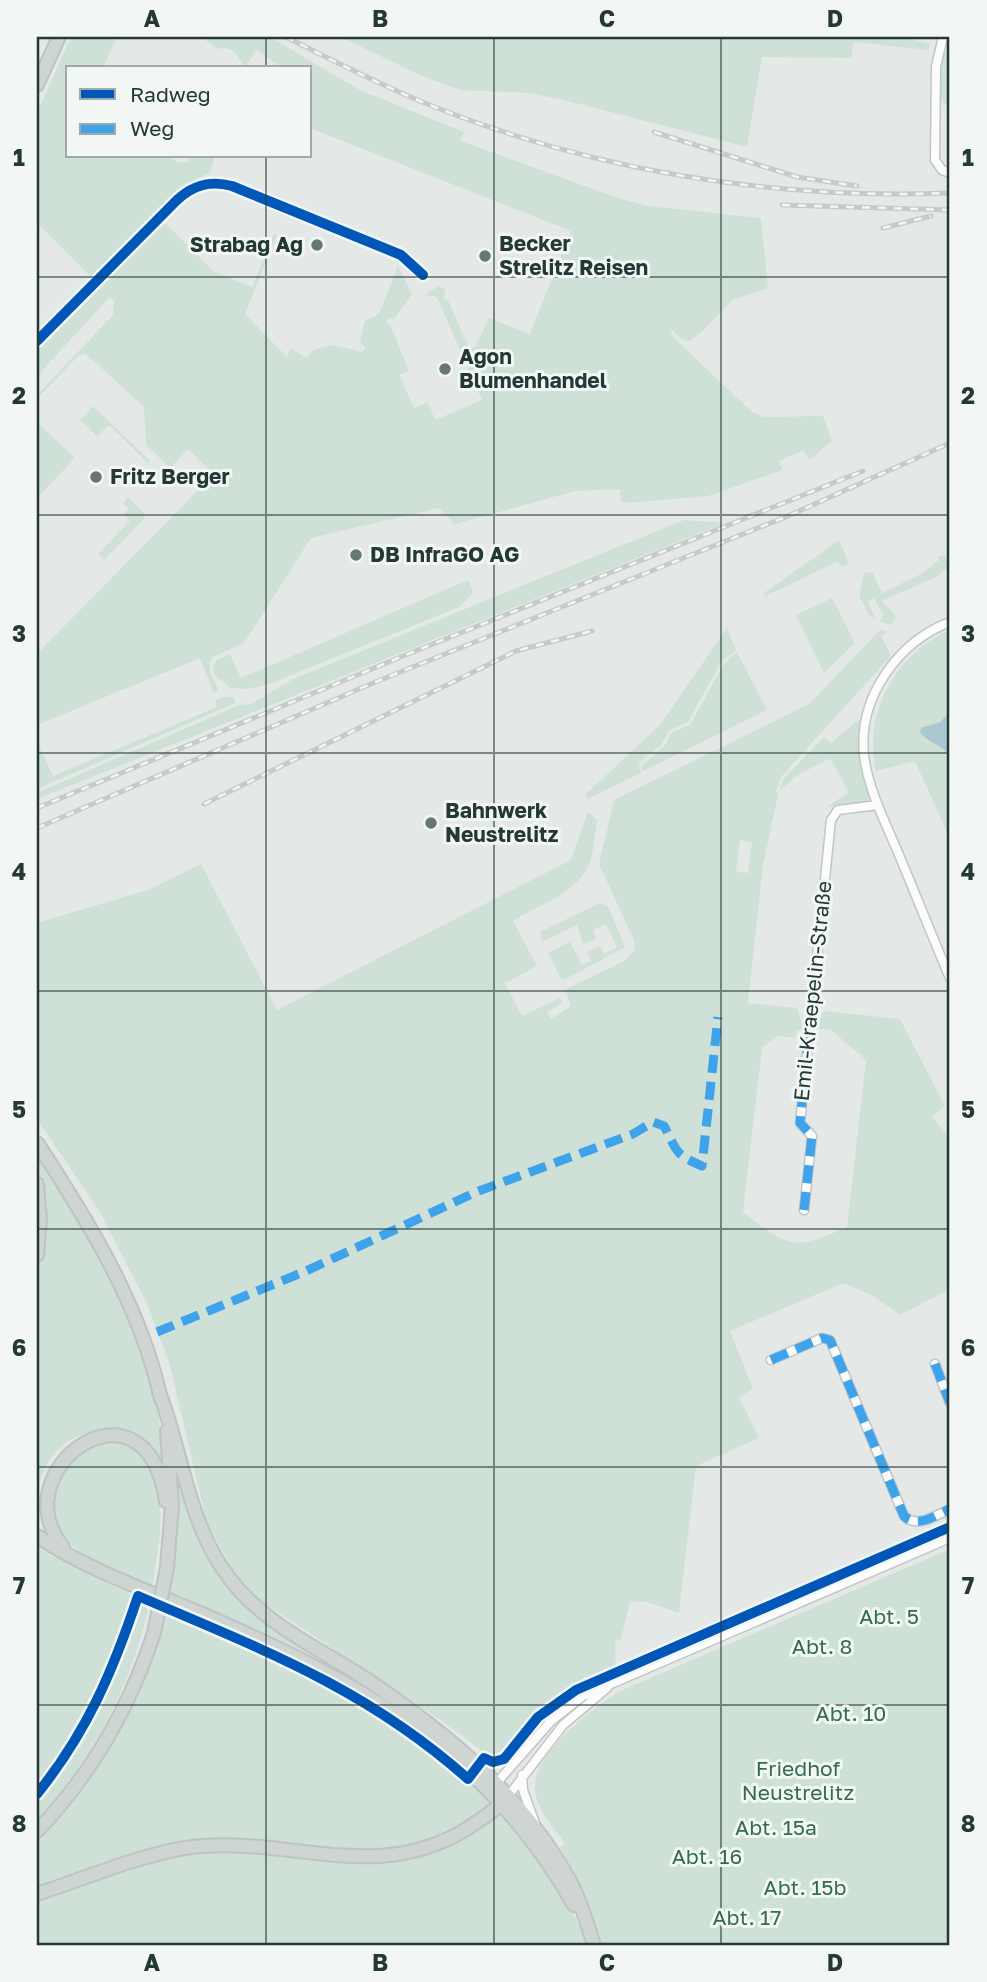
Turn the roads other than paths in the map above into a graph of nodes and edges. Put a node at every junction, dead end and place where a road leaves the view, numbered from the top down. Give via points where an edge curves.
1 (59, 37) edge
2 (943, 37) edge
3 (37, 85) edge
4 (950, 173) edge
5 (423, 275) dead end
6 (37, 341) edge
7 (950, 622) edge
8 (878, 805) junction
9 (950, 978) edge
10 (37, 1143) edge
11 (37, 1184) edge
12 (804, 1209) dead end
13 (37, 1255) edge
14 (771, 1360) dead end
15 (935, 1364) dead end
16 (159, 1392) junction
17 (950, 1403) edge
18 (950, 1508) edge
19 (169, 1533) junction
20 (37, 1536) edge
21 (950, 1538) edge
22 (81, 1562) junction
23 (308, 1661) junction
24 (647, 1668) junction
25 (410, 1712) junction
26 (522, 1775) junction
27 (493, 1787) junction
28 (505, 1800) junction
29 (37, 1831) edge
30 (537, 1831) junction
31 (37, 1894) edge
32 (592, 1941) edge

1 - 3 main road
2 - 4 street via 936,66 935,160
5 - 6 street via 398,254 232,186 208,183 177,200
7 - 8 street via 909,645 873,698 864,753
8 - 9 street
8 - 12 street, Emil-Kraepelin-Straße via 838,810 831,820 800,1123 812,1136
10 - 16 main road via 122,1288
11 - 13 main road
14 - 18 street via 822,1338 830,1340 906,1519 918,1522
15 - 17 street
16 - 19 main road via 172,1476
16 - 25 main road via 199,1525 230,1579 260,1610 303,1642
19 - 22 main road via 162,1481 148,1456 125,1440 83,1437 54,1460 40,1503 50,1533
19 - 29 main road, bridge via 167,1568 153,1633 134,1688 110,1737 63,1804
20 - 22 main road
21 - 24 street
22 - 23 main road
23 - 25 main road
23 - 27 main road via 396,1712
24 - 26 street via 606,1688 584,1706
24 - 27 street via 570,1704
25 - 27 main road
26 - 28 street
26 - 30 street
27 - 28 main road
28 - 30 main road
28 - 31 main road via 453,1837 416,1852 332,1856 237,1845 184,1848
28 - 32 main road
30 - 32 main road via 570,1880

